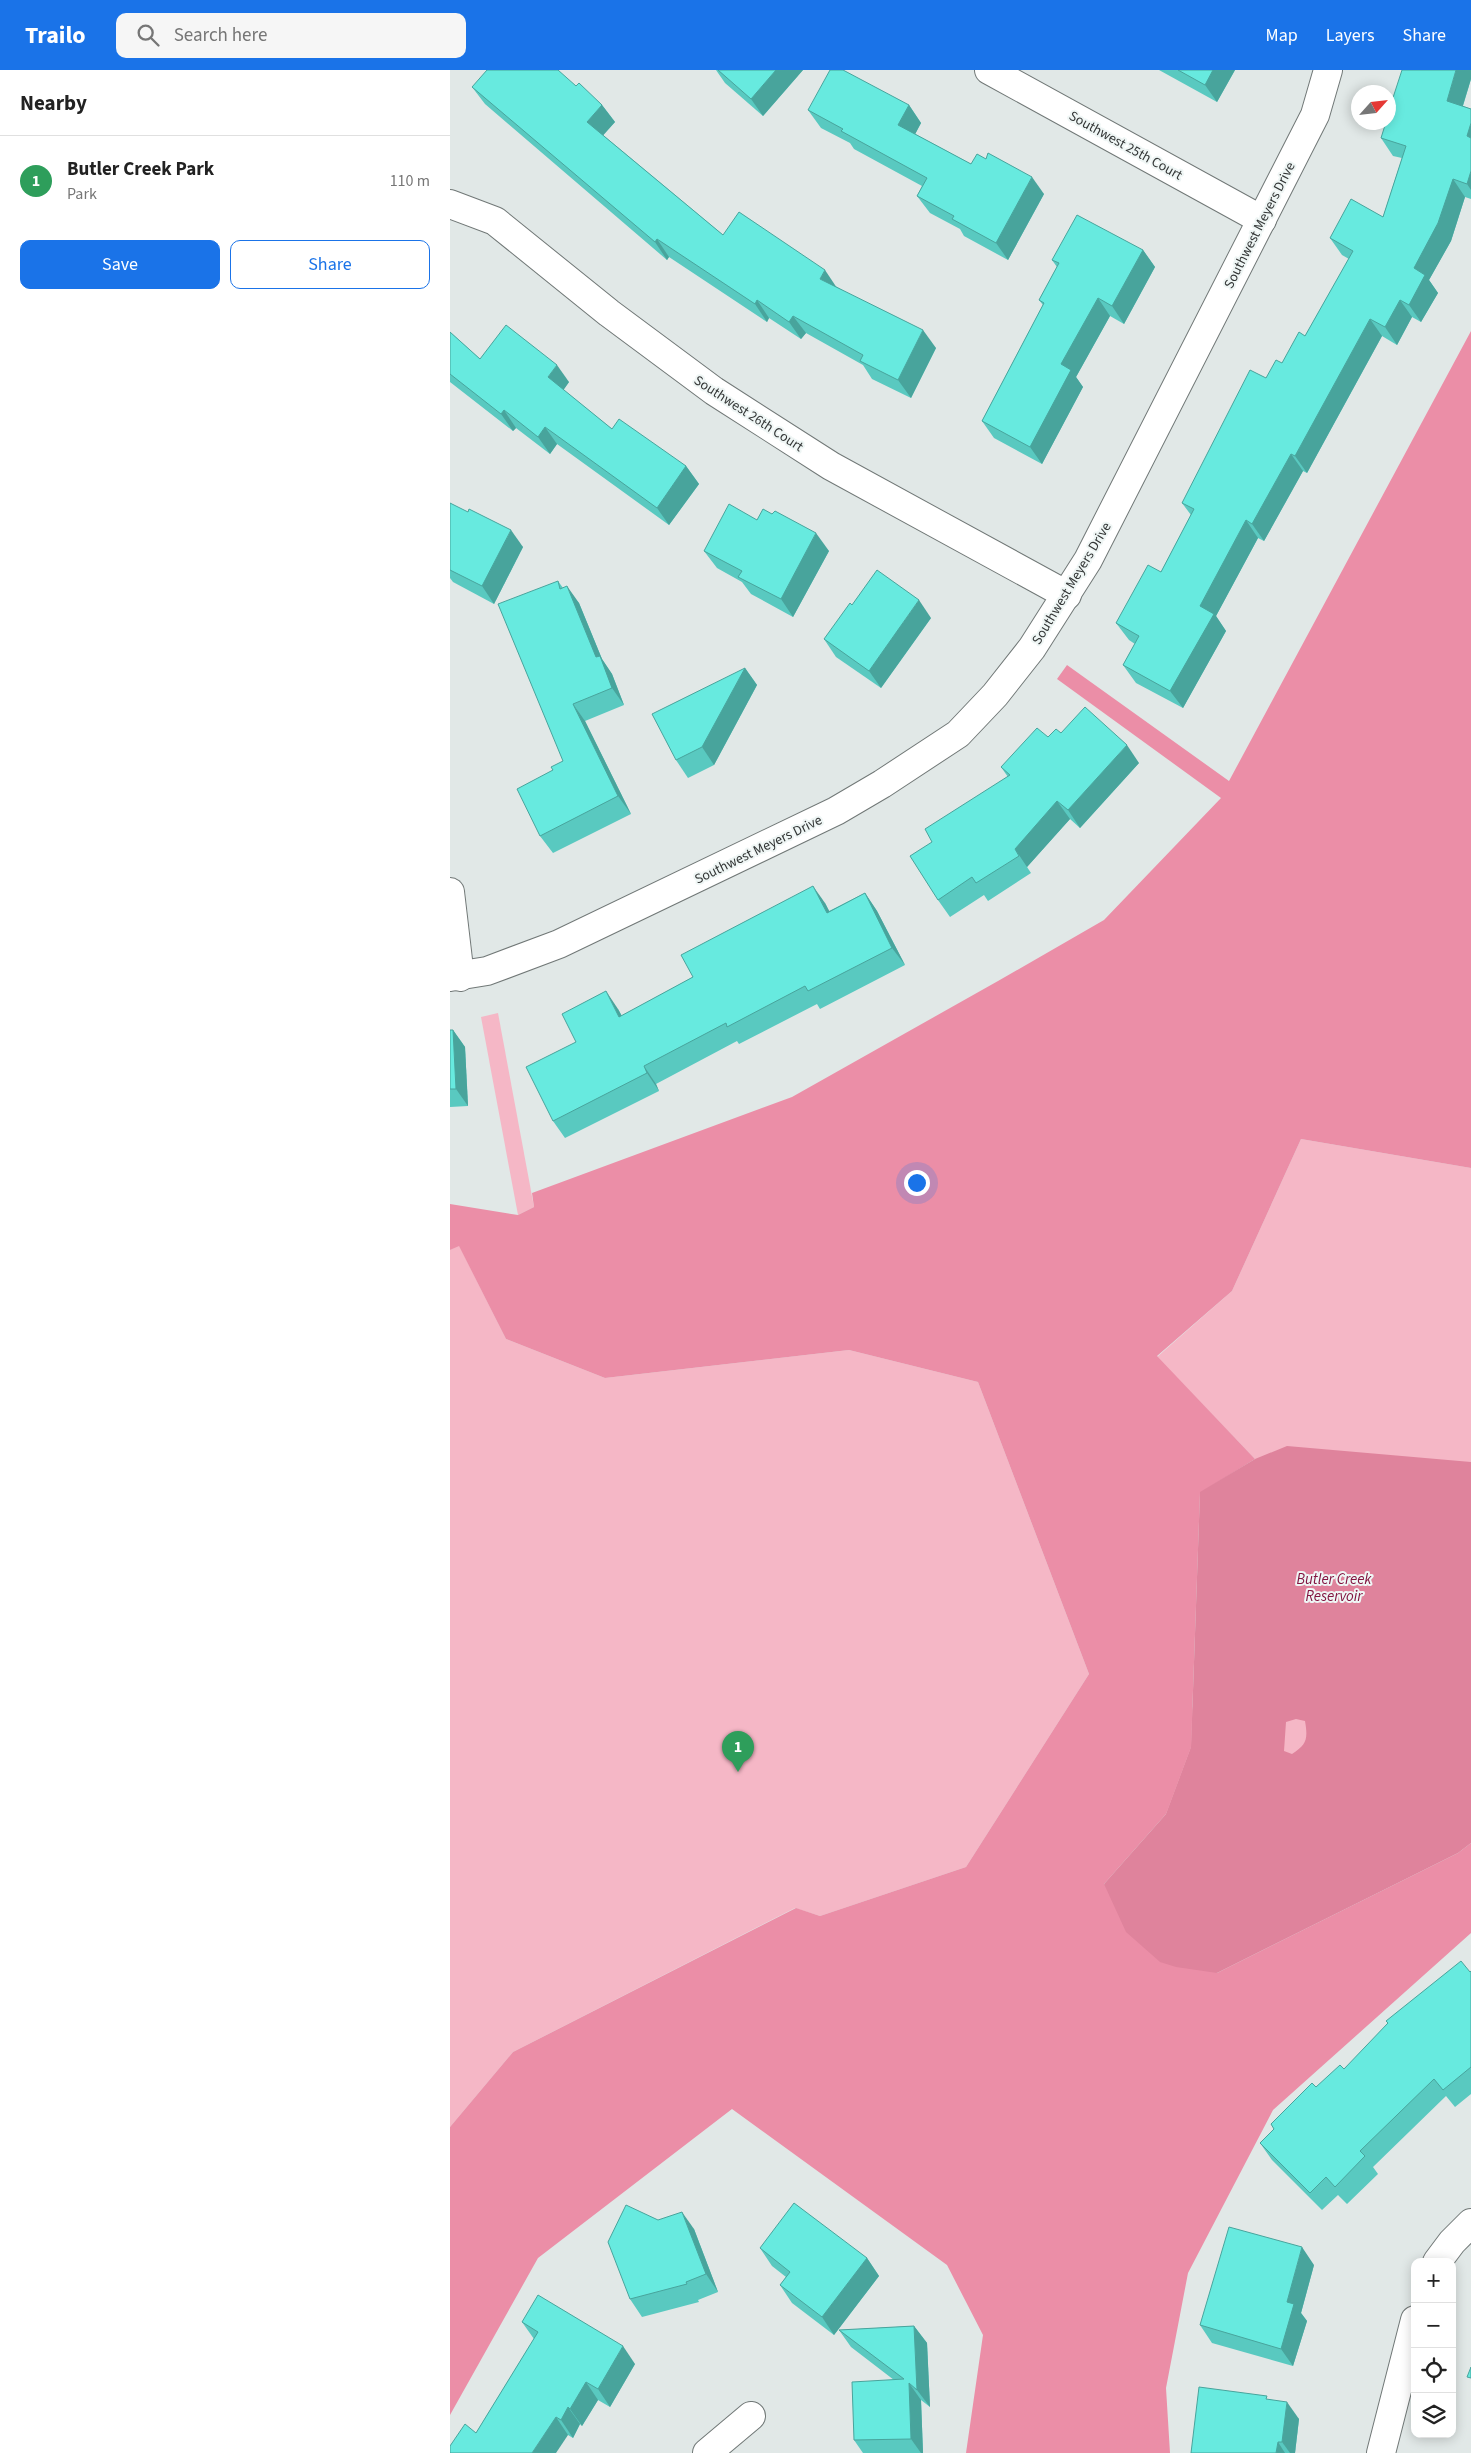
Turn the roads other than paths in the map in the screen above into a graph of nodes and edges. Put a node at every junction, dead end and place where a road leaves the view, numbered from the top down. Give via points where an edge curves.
1 (989, 70) edge
2 (1328, 70) edge
3 (450, 204) edge
4 (1262, 220) junction
5 (1067, 595) junction
6 (450, 892) edge
7 (455, 977) edge
8 (1471, 2223) edge
9 (1440, 2258) edge
10 (1411, 2336) edge
11 (751, 2416) dead end
12 (707, 2453) edge
13 (1381, 2453) edge

1 - 4 street, Southwest 25th Court
2 - 4 street, Southwest Meyers Drive via 1315,115
3 - 5 street, Southwest 26th Court via 495,221 609,313 714,391 831,466
4 - 5 street, Southwest Meyers Drive
5 - 7 street, Southwest Meyers Drive via 1032,648 995,695 958,734 882,784 836,811 559,944 487,972
6 - 7 street
8 - 9 street
10 - 13 street
11 - 12 street

